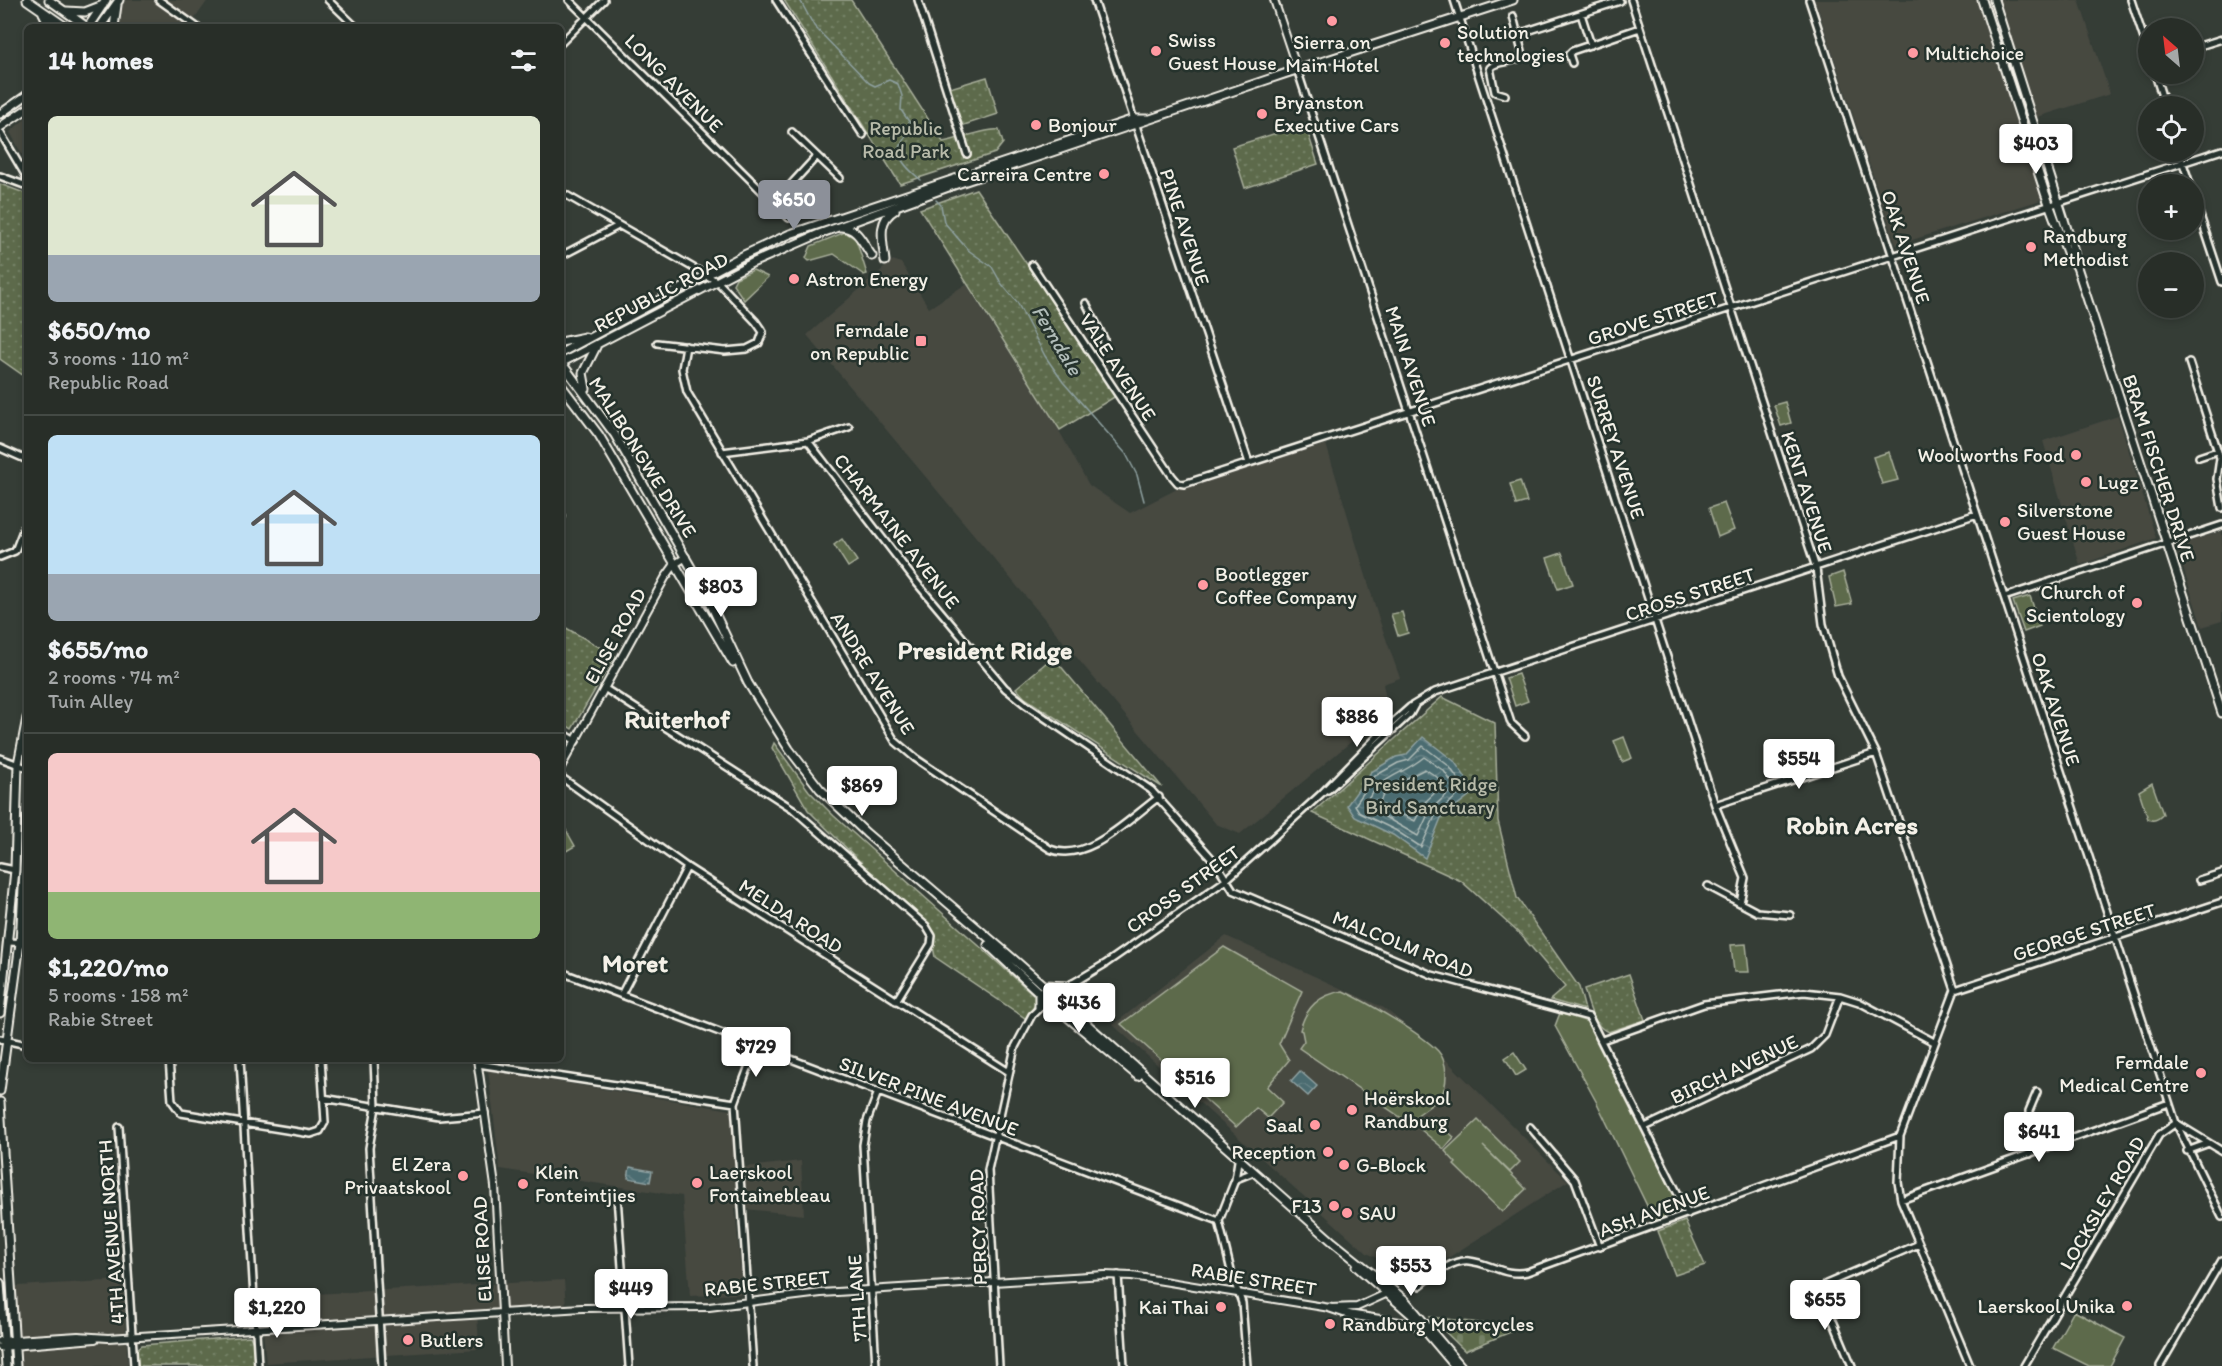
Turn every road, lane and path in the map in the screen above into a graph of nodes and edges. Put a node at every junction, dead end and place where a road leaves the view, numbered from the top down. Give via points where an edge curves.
1 (27, 0) edge
2 (49, 0) edge
3 (119, 0) edge
4 (159, 0) edge
5 (328, 0) edge
6 (569, 0) edge
7 (604, 0) edge
8 (776, 0) edge
9 (918, 0) edge
10 (1094, 0) edge
11 (1274, 0) edge
12 (1454, 0) edge
13 (1513, 0) edge
14 (1631, 0) edge
15 (1809, 0) edge
16 (1982, 0) edge
17 (1994, 0) edge
18 (2131, 0) edge
19 (1620, 1) edge
20 (105, 2) edge
21 (42, 10) junction
22 (63, 10) junction
23 (1581, 14) junction
24 (1513, 16) dead end
25 (587, 17) junction
26 (1460, 18) junction
27 (2138, 21) edge
28 (49, 24) edge
29 (62, 24) edge
30 (83, 24) edge
31 (89, 24) edge
32 (102, 24) edge
33 (115, 24) edge
34 (193, 24) edge
35 (353, 24) edge
36 (1640, 28) junction
37 (1518, 34) junction
38 (2222, 39) edge
39 (564, 40) edge
40 (1591, 45) junction
41 (2204, 45) edge
42 (1572, 63) dead end
43 (1297, 69) junction
44 (1505, 95) dead end
45 (24, 97) edge
46 (24, 111) edge
47 (0, 114) edge
48 (1135, 122) junction
49 (0, 127) edge
50 (0, 132) edge
51 (792, 132) dead end
52 (864, 135) dead end
53 (2222, 150) edge
54 (967, 154) dead end
55 (817, 156) junction
56 (2183, 163) junction
57 (24, 173) edge
58 (2187, 174) edge
59 (0, 176) edge
60 (840, 178) dead end
61 (24, 185) edge
62 (564, 194) edge
63 (913, 200) junction
64 (2058, 201) junction
65 (774, 203) junction
66 (2049, 204) junction
67 (789, 218) dead end
68 (618, 226) junction
69 (839, 227) junction
70 (2204, 228) edge
71 (2222, 253) edge
72 (564, 254) edge
73 (1893, 255) junction
74 (872, 256) dead end
75 (2213, 256) junction
76 (885, 261) dead end
77 (1032, 265) dead end
78 (2076, 267) junction
79 (706, 276) junction
80 (718, 282) junction
81 (2222, 282) edge
82 (1086, 303) dead end
83 (1731, 308) junction
84 (592, 336) junction
85 (564, 341) edge
86 (657, 343) dead end
87 (597, 345) junction
88 (686, 346) junction
89 (564, 350) edge
90 (1091, 354) junction
91 (1572, 360) junction
92 (564, 362) edge
93 (2188, 362) dead end
94 (564, 367) edge
95 (564, 389) edge
96 (564, 392) edge
97 (589, 397) junction
98 (572, 399) junction
99 (1409, 413) junction
100 (849, 427) dead end
101 (808, 441) junction
102 (0, 448) edge
103 (2217, 451) junction
104 (722, 452) junction
105 (2199, 457) dead end
106 (24, 459) edge
107 (1249, 463) junction
108 (1181, 484) joint
109 (2222, 499) edge
110 (2222, 508) edge
111 (1977, 514) junction
112 (2222, 525) edge
113 (24, 528) edge
114 (2166, 543) junction
115 (0, 557) edge
116 (686, 557) junction
117 (675, 564) junction
118 (1816, 568) junction
119 (2004, 597) junction
120 (1656, 621) junction
121 (1494, 673) junction
122 (604, 688) junction
123 (2222, 713) edge
124 (24, 734) edge
125 (564, 734) edge
126 (1525, 736) dead end
127 (576, 741) junction
128 (1876, 753) junction
129 (0, 758) edge
130 (564, 762) edge
131 (18, 765) junction
132 (24, 767) edge
133 (564, 779) edge
134 (1159, 797) junction
135 (1715, 805) junction
136 (0, 867) edge
137 (687, 867) junction
138 (15, 870) junction
139 (2222, 873) edge
140 (1226, 880) junction
141 (2199, 880) dead end
142 (1708, 886) dead end
143 (2222, 902) edge
144 (1740, 903) junction
145 (24, 912) edge
146 (1790, 915) dead end
147 (2115, 937) junction
148 (9, 942) junction
149 (23, 943) edge
150 (4, 959) edge
151 (17, 961) junction
152 (564, 973) edge
153 (1041, 984) junction
154 (1070, 985) junction
155 (1955, 990) junction
156 (1039, 992) junction
157 (621, 995) junction
158 (1840, 996) junction
159 (1050, 997) junction
160 (896, 1001) junction
161 (1039, 1006) junction
162 (1067, 1007) junction
163 (0, 1013) edge
164 (4, 1040) edge
165 (1602, 1040) junction
166 (1934, 1042) junction
167 (24, 1044) edge
168 (756, 1047) junction
169 (169, 1062) edge
170 (240, 1062) edge
171 (321, 1062) edge
172 (374, 1062) edge
173 (477, 1062) edge
174 (1009, 1072) junction
175 (0, 1091) edge
176 (878, 1092) junction
177 (2037, 1092) dead end
178 (323, 1098) junction
179 (0, 1102) edge
180 (735, 1103) junction
181 (2169, 1103) junction
182 (376, 1107) junction
183 (485, 1113) junction
184 (243, 1123) junction
185 (2176, 1123) junction
186 (1530, 1126) dead end
187 (119, 1127) dead end
188 (1645, 1127) junction
189 (1900, 1136) junction
190 (996, 1137) junction
191 (2209, 1143) junction
192 (2187, 1151) junction
193 (2222, 1151) edge
194 (2030, 1154) junction
195 (1238, 1161) junction
196 (1251, 1173) junction
197 (1235, 1180) junction
198 (617, 1196) dead end
199 (1901, 1200) junction
200 (1688, 1215) junction
201 (2222, 1217) edge
202 (1219, 1221) junction
203 (1918, 1244) junction
204 (1600, 1247) junction
205 (2222, 1260) edge
206 (1118, 1275) junction
207 (0, 1282) edge
208 (994, 1282) junction
209 (1419, 1286) dead end
210 (871, 1290) junction
211 (1391, 1292) junction
212 (1239, 1293) junction
213 (748, 1304) junction
214 (625, 1308) junction
215 (1330, 1308) junction
216 (502, 1313) junction
217 (379, 1321) junction
218 (1422, 1326) junction
219 (256, 1329) junction
220 (132, 1336) junction
221 (15, 1343) junction
222 (2, 1344) edge
223 (6, 1366) edge
224 (16, 1366) edge
225 (134, 1366) edge
226 (258, 1366) edge
227 (382, 1366) edge
228 (505, 1366) edge
229 (629, 1366) edge
230 (753, 1366) edge
231 (876, 1366) edge
232 (999, 1366) edge
233 (1124, 1366) edge
234 (1247, 1366) edge
235 (1455, 1366) edge
236 (1461, 1366) edge
237 (1852, 1366) edge
238 (1970, 1366) edge
239 (2024, 1366) edge
240 (2160, 1366) edge

1 - 21 main road
2 - 22 main road
3 - 32 main road
3 - 33 main road
4 - 34 street
5 - 35 street
6 - 25 street, LONG AVENUE
7 - 25 street
8 - 52 street
9 - 54 street
10 - 48 street, PINE AVENUE
11 - 43 street, MAIN AVENUE
12 - 26 street, SURREY AVENUE
13 - 26 main road, REPUBLIC ROAD
14 - 36 street, KENT AVENUE
15 - 73 street, OAK AVENUE
16 - 66 main road, BRAM FISCHER DRIVE
17 - 64 main road, BRAM FISCHER DRIVE
18 - 27 street
19 - 23 street
20 - 22 main road via 85,12
20 - 31 main road
21 - 28 main road
21 - 29 main road
22 - 30 main road
23 - 37 street
23 - 40 street
24 - 37 street
25 - 39 street
25 - 65 street, LONG AVENUE
26 - 43 main road, REPUBLIC ROAD
26 - 91 street, SURREY AVENUE
36 - 40 street
36 - 83 street, KENT AVENUE
37 - 44 street via 1523,56 1490,68 1495,92
38 - 41 street
40 - 42 street via 1570,52
43 - 48 main road, REPUBLIC ROAD
43 - 99 street, MAIN AVENUE
45 - 47 main road
46 - 49 main road
48 - 63 main road, REPUBLIC ROAD
48 - 79 main road, REPUBLIC ROAD via 819,222 765,244
48 - 107 street, PINE AVENUE
50 - 57 street
51 - 55 street
53 - 56 street, GROVE STREET
55 - 60 street
55 - 65 street
56 - 58 street
56 - 64 street, GROVE STREET
59 - 61 street
62 - 68 street
63 - 69 main road, REPUBLIC ROAD
63 - 76 main road via 885,218
64 - 66 street, GROVE STREET
64 - 78 main road, BRAM FISCHER DRIVE
65 - 67 street, LONG AVENUE
66 - 73 street, GROVE STREET
66 - 78 main road, BRAM FISCHER DRIVE
68 - 72 street
68 - 79 street
69 - 74 main road via 858,233
69 - 80 main road, REPUBLIC ROAD via 783,249
70 - 75 street
71 - 75 street
73 - 83 street, GROVE STREET
73 - 111 street, OAK AVENUE
75 - 81 street
77 - 90 street, VALE AVENUE
78 - 114 main road, BRAM FISCHER DRIVE
79 - 80 street
79 - 84 main road, REPUBLIC ROAD
80 - 87 main road, REPUBLIC ROAD
80 - 88 street via 760,327 763,338 754,346 735,351
82 - 90 street via 1104,339 1100,349
83 - 91 street, GROVE STREET
83 - 118 street, KENT AVENUE
84 - 85 main road
84 - 89 main road, REPUBLIC ROAD
86 - 88 street
87 - 92 main road, REPUBLIC ROAD
87 - 97 main road via 583,373
88 - 104 street, ANDRE AVENUE via 684,384
90 - 108 street, VALE AVENUE
91 - 99 street, GROVE STREET
91 - 120 street, SURREY AVENUE
93 - 103 street
94 - 97 main road, MALIBONGWE DRIVE
95 - 98 main road, MALIBONGWE DRIVE
96 - 98 main road
97 - 116 main road, MALIBONGWE DRIVE
98 - 117 main road, MALIBONGWE DRIVE via 599,435
99 - 107 street, GROVE STREET
99 - 121 street, MAIN AVENUE
100 - 101 street
101 - 104 street
101 - 134 street, CHARMAINE AVENUE via 916,582 1011,693
102 - 106 street
103 - 105 street
103 - 109 street
104 - 134 street, ANDRE AVENUE via 888,731 915,758 1060,852 1077,852 1092,846
107 - 108 street, GROVE STREET
109 - 110 street
111 - 118 street, CROSS STREET
111 - 119 street, OAK AVENUE
112 - 114 street
113 - 115 street via 15,551
114 - 119 street
114 - 123 main road, BRAM FISCHER DRIVE
116 - 117 street, ELISE ROAD
116 - 153 main road, MALIBONGWE DRIVE via 748,682 813,781 866,833
117 - 122 street, ELISE ROAD
117 - 156 main road, MALIBONGWE DRIVE via 768,722 811,783 838,812
118 - 120 street, CROSS STREET
118 - 128 street, KENT AVENUE via 1829,648 1848,699
119 - 147 street, OAK AVENUE
120 - 121 street, CROSS STREET
120 - 135 street, SURREY AVENUE
121 - 126 street, MAIN AVENUE via 1511,723
121 - 140 street, CROSS STREET via 1435,692 1415,705 1410,714
122 - 127 street, ELISE ROAD
122 - 160 street via 793,809 926,926 932,936 930,948
124 - 131 main road
125 - 127 street
127 - 130 street, ELISE ROAD
128 - 135 street
128 - 155 street, KENT AVENUE
129 - 131 street
131 - 132 street
131 - 138 main road
133 - 137 street, MELDA ROAD
134 - 140 street, CHARMAINE AVENUE
135 - 144 street, SURREY AVENUE via 1744,878
136 - 138 street
137 - 157 street
137 - 160 street, MELDA ROAD
138 - 148 main road
139 - 141 street
140 - 154 street, CROSS STREET
140 - 165 street, MALCOLM ROAD via 1237,891 1432,975 1466,987 1586,1015
142 - 144 street
143 - 147 street, GEORGE STREET
144 - 146 street via 1757,912
145 - 149 main road
147 - 155 street, GEORGE STREET
147 - 181 street, OAK AVENUE
148 - 149 street
148 - 150 main road
149 - 151 main road
150 - 151 street
150 - 163 main road
151 - 164 main road
152 - 157 street, SILVER PINE AVENUE
153 - 154 main road
153 - 159 main road, MALIBONGWE DRIVE
154 - 159 street, CROSS STREET
154 - 162 main road
155 - 166 street
156 - 159 main road, MALIBONGWE DRIVE
156 - 161 main road
157 - 168 street, SILVER PINE AVENUE
158 - 165 street via 1804,992 1714,1002
158 - 166 street
158 - 188 street, BIRCH AVENUE via 1829,1027 1811,1049
159 - 161 street, PERCY ROAD
159 - 162 main road, MALIBONGWE DRIVE
159 - 195 main road, MALIBONGWE DRIVE
160 - 174 street, MELDA ROAD
161 - 174 street, PERCY ROAD via 1019,1038
162 - 211 main road, MALIBONGWE DRIVE
164 - 167 street
164 - 175 main road
165 - 188 street, MALCOLM ROAD
166 - 189 street
168 - 176 street, SILVER PINE AVENUE
168 - 180 street
169 - 184 street via 176,1110
170 - 184 street
171 - 178 street
172 - 182 street
173 - 180 street
173 - 183 street, ELISE ROAD
174 - 190 street, PERCY ROAD
176 - 190 street, SILVER PINE AVENUE
176 - 210 street, 7TH LANE via 863,1145
177 - 194 street via 2029,1111
178 - 182 street
178 - 184 street via 325,1122 316,1133
179 - 221 main road
180 - 213 street
181 - 185 street, OAK AVENUE
181 - 194 street
182 - 183 street via 439,1117
182 - 217 street via 369,1149
183 - 216 street, ELISE ROAD via 495,1186
184 - 219 street
185 - 191 street
185 - 192 street, OAK AVENUE
185 - 239 street, LOCKSLEY ROAD via 2152,1144
186 - 204 street via 1575,1180
187 - 220 street, 4TH AVENUE NORTH
188 - 200 street, MALCOLM ROAD
189 - 199 street
189 - 200 street, ASH AVENUE
190 - 202 street, SILVER PINE AVENUE
190 - 208 street, PERCY ROAD via 987,1179
191 - 192 street
191 - 193 street
192 - 201 street, OAK AVENUE
194 - 199 street
195 - 196 main road, MALIBONGWE DRIVE
195 - 197 street
196 - 197 street
196 - 211 main road, MALIBONGWE DRIVE
197 - 202 street
198 - 214 street
199 - 203 street
200 - 204 street, ASH AVENUE
202 - 212 street
203 - 237 street via 1826,1284 1823,1297
203 - 238 street
204 - 209 street, ASH AVENUE via 1519,1274 1461,1262
205 - 240 street
206 - 208 street, RABIE STREET
206 - 212 street, RABIE STREET
206 - 233 street
207 - 222 main road
208 - 210 street, RABIE STREET
208 - 232 street, PERCY ROAD
210 - 213 street, RABIE STREET
210 - 231 street, 7TH LANE
211 - 215 street, RABIE STREET via 1357,1307
211 - 218 main road, MALIBONGWE DRIVE
211 - 236 main road, MALIBONGWE DRIVE via 1428,1325
212 - 215 street, RABIE STREET
212 - 234 street
213 - 214 street, RABIE STREET
213 - 230 street
214 - 216 street, RABIE STREET
214 - 229 street
215 - 218 main road
216 - 217 street, RABIE STREET
216 - 228 street, ELISE ROAD
217 - 219 street, RABIE STREET
217 - 227 street
218 - 235 main road, MALIBONGWE DRIVE
219 - 220 street, RABIE STREET
219 - 226 street
220 - 221 street, RABIE STREET via 78,1336
220 - 225 street, 4TH AVENUE NORTH
221 - 222 street, RABIE STREET
221 - 224 main road
222 - 223 main road

